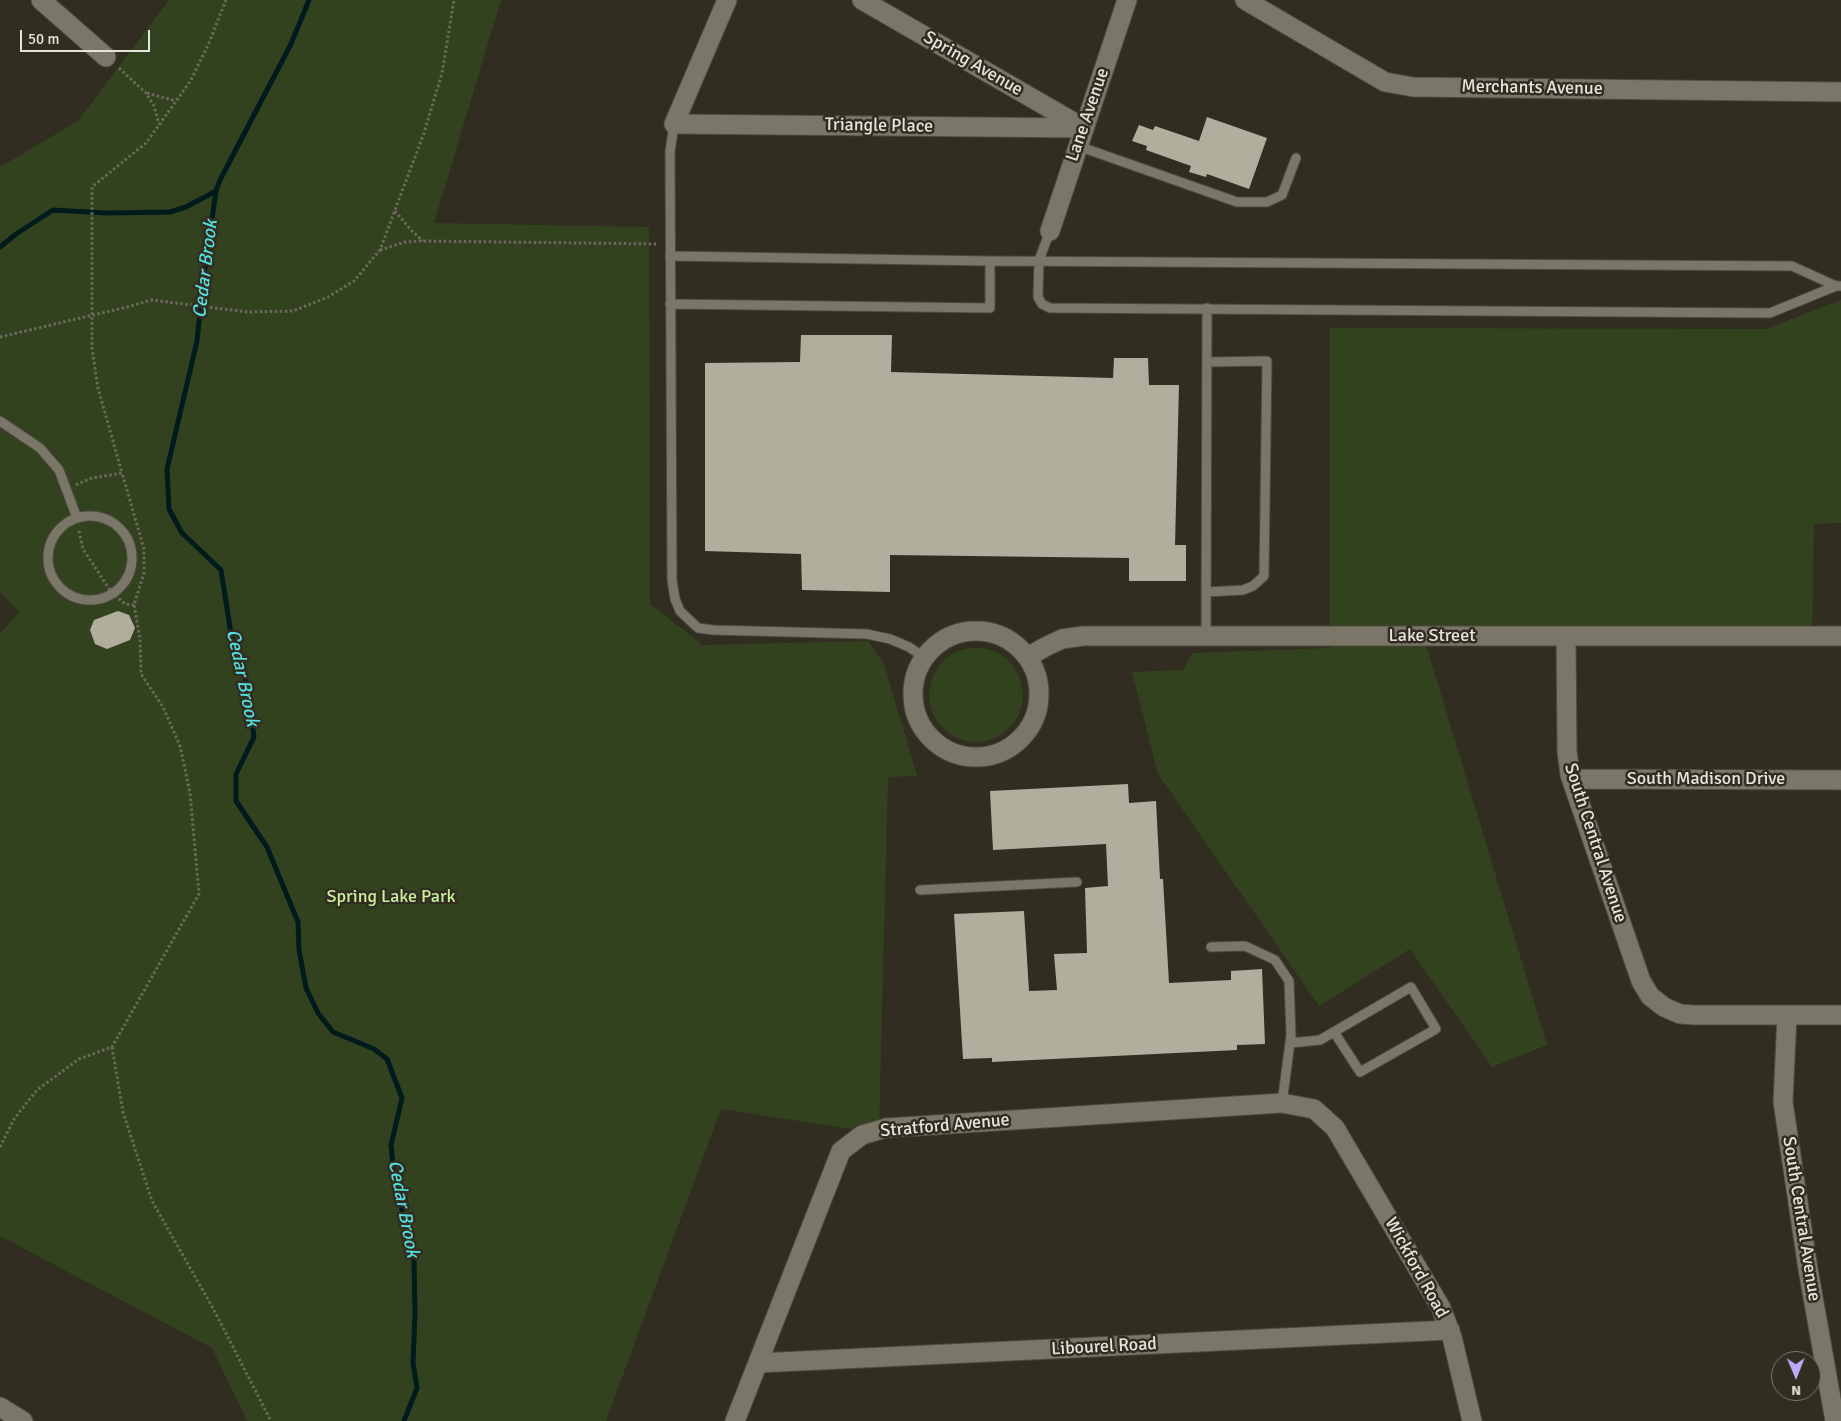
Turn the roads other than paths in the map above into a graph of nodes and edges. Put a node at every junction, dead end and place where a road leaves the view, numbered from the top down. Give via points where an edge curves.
1 (41, 0) edge
2 (727, 0) edge
3 (862, 0) edge
4 (1127, 0) edge
5 (1245, 0) edge
6 (106, 57) road end
7 (1841, 92) edge
8 (674, 124) junction
9 (1084, 128) junction
10 (1078, 146) junction
11 (1296, 158) dead end
12 (1050, 230) joint
13 (670, 256) junction
14 (1039, 260) junction
15 (990, 261) junction
16 (1838, 286) edge
17 (670, 304) junction
18 (1207, 308) junction
19 (1208, 362) junction
20 (0, 421) edge
21 (77, 518) junction
22 (1206, 592) junction
23 (1206, 635) junction
24 (1566, 636) junction
25 (1841, 636) edge
26 (1028, 657) junction
27 (925, 658) junction
28 (1572, 779) junction
29 (1841, 780) edge
30 (1077, 882) dead end
31 (920, 890) dead end
32 (1211, 947) dead end
33 (1787, 1015) junction
34 (1841, 1015) edge
35 (1334, 1032) junction
36 (1290, 1043) junction
37 (1282, 1103) junction
38 (1314, 1109) joint
39 (1450, 1330) junction
40 (758, 1363) junction
41 (0, 1407) edge
42 (23, 1421) edge
43 (735, 1421) edge
44 (1472, 1421) edge
45 (1835, 1421) edge

1 - 6 street
2 - 8 street
3 - 9 street, Spring Avenue
4 - 9 street, Lane Avenue
5 - 7 street, Merchants Avenue via 1385,82 1412,87
8 - 9 street, Triangle Place
8 - 13 lane via 670,152
9 - 10 street, Lane Avenue
10 - 11 lane via 1238,202 1267,202 1282,195
10 - 12 street, Lane Avenue
12 - 14 lane
13 - 15 lane
13 - 17 lane
14 - 15 lane
14 - 16 lane via 1792,266
14 - 18 lane via 1038,298 1050,308
15 - 17 lane via 990,308
16 - 18 lane via 1770,313
17 - 27 lane via 672,580 680,611 698,628 867,634 890,639
18 - 19 lane
19 - 22 lane
19 - 22 lane via 1267,360 1264,576 1243,590
20 - 21 lane via 40,448 59,470
21 - 21 lane via 57,531 49,547 48,563 53,578 63,590 77,598 93,600 121,586 129,573 132,558 129,542 121,529 108,520 90,516
22 - 23 lane
23 - 24 street, Lake Street
23 - 26 street, Lake Street via 1073,637
24 - 25 street, Lake Street
24 - 28 street, South Central Avenue via 1567,751
26 - 27 street via 1017,645 983,631 949,637
26 - 27 street via 1039,687 1036,714 1022,737 1012,746 986,756 959,754 946,749 923,728 913,694 916,677
28 - 29 street, South Madison Drive
28 - 33 street, South Central Avenue via 1641,981 1650,996 1680,1014
30 - 31 lane
32 - 36 lane via 1245,946 1275,960 1289,981
33 - 34 street, South Central Avenue
33 - 45 street, South Central Avenue via 1783,1102
35 - 35 lane via 1411,987 1436,1029 1360,1072
35 - 36 lane via 1320,1040
36 - 37 lane
37 - 38 street, Stratford Avenue
37 - 40 street, Stratford Avenue via 886,1128 862,1135 841,1151
38 - 39 street, Wickford Road via 1335,1128 1441,1308
39 - 40 street, Libourel Road
39 - 44 street, Wickford Road
40 - 43 street, Stratford Avenue
41 - 42 street

